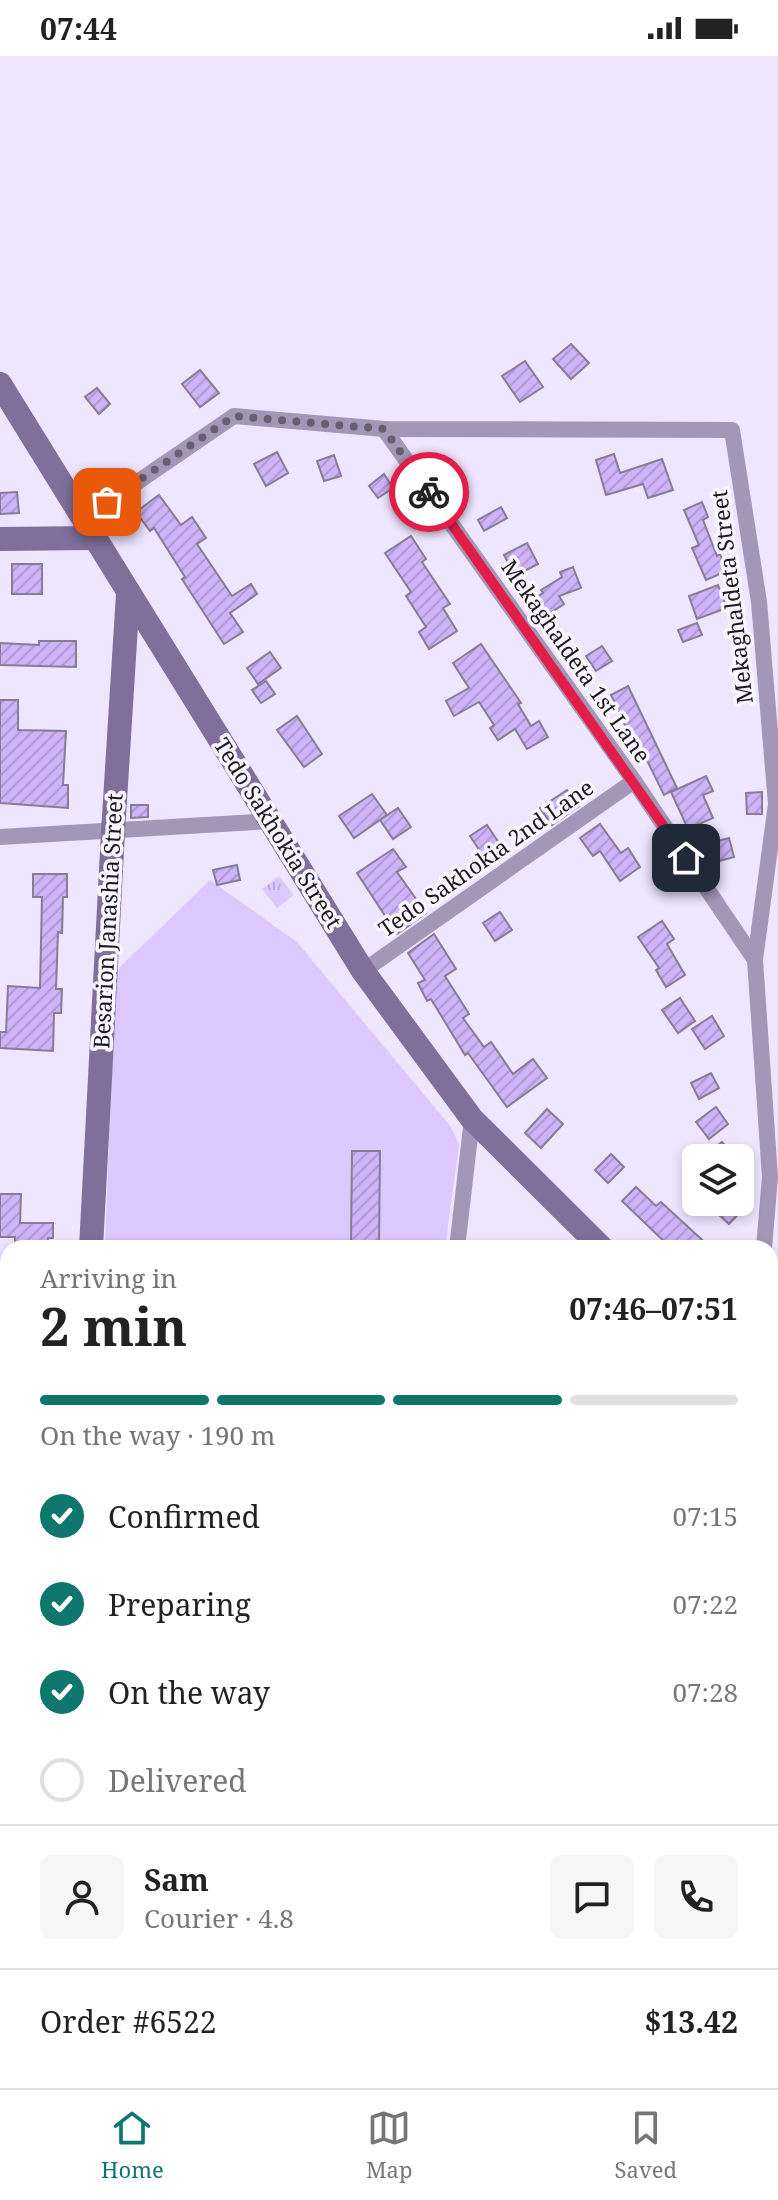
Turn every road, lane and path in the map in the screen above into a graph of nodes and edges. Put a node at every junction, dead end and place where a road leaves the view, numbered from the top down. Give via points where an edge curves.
1 (0, 384) edge
2 (384, 429) junction
3 (88, 529) junction
4 (0, 539) edge
5 (128, 594) junction
6 (634, 781) junction
7 (272, 821) junction
8 (113, 832) junction
9 (0, 837) edge
10 (755, 960) junction
11 (363, 971) junction
12 (472, 1119) junction
13 (91, 1240) edge
14 (458, 1240) edge
15 (594, 1240) edge
16 (765, 1240) edge

1 - 3 street, Tedo Sakhokia Street
2 - 3 street, Mekaghaldeta Street via 234,416
2 - 6 street, Mekaghaldeta 1st Lane
2 - 10 street, Mekaghaldeta Street via 732,430 759,602 776,804
3 - 4 street
3 - 5 street, Tedo Sakhokia Street
5 - 7 street, Tedo Sakhokia Street
5 - 8 street, Besarion Janashia Street
6 - 10 street, Mekaghaldeta 1st Lane
6 - 11 street, Tedo Sakhokia 2nd Lane
7 - 8 street
7 - 11 street, Tedo Sakhokia Street
8 - 9 street
8 - 13 street, Besarion Janashia Street
10 - 16 street, Mekaghaldeta Street via 770,1177
11 - 12 street, Tedo Sakhokia Street
12 - 14 street
12 - 15 street, Tedo Sakhokia Street

